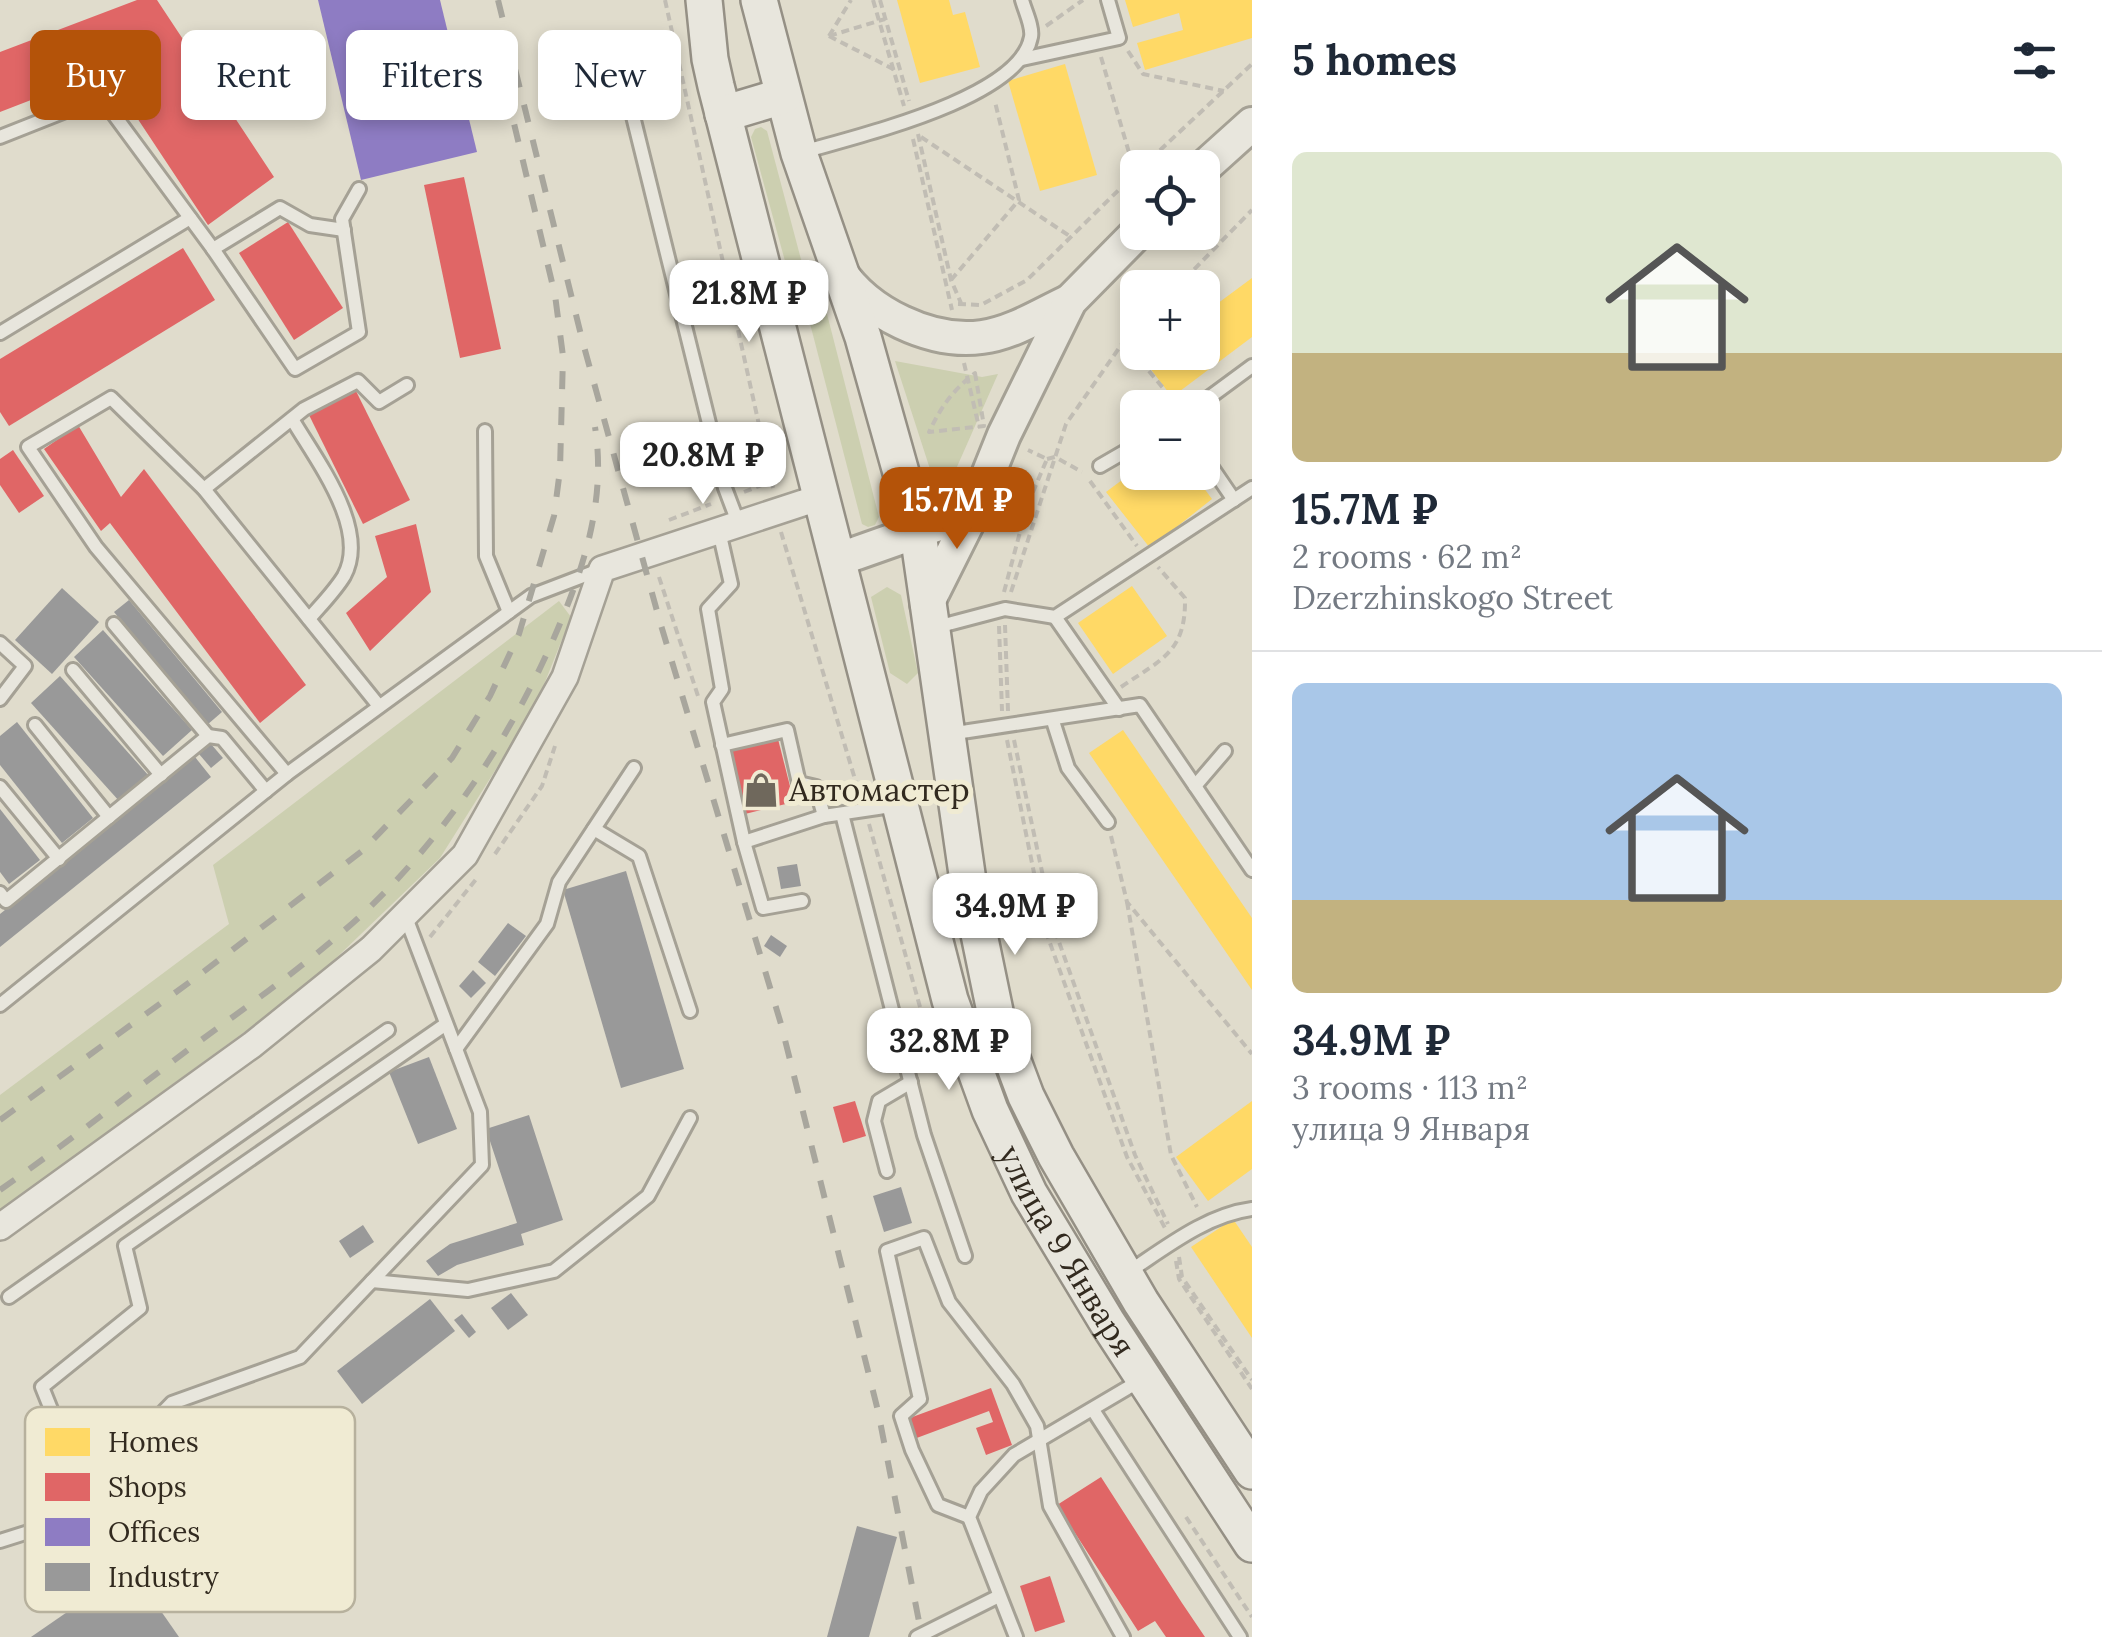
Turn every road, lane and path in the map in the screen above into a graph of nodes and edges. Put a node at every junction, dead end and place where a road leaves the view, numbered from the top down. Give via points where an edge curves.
1 (665, 0) edge
2 (704, 0) edge
3 (759, 0) edge
4 (851, 0) edge
5 (876, 0) edge
6 (1022, 0) edge
7 (1083, 0) edge
8 (1108, 0) edge
9 (882, 20) junction
10 (1032, 35) junction
11 (828, 36) junction
12 (1119, 38) junction
13 (1097, 43) junction
14 (1022, 60) junction
15 (1252, 64) edge
16 (896, 70) junction
17 (990, 83) junction
18 (1224, 91) junction
19 (783, 96) junction
20 (723, 114) junction
21 (912, 119) junction
22 (634, 120) edge
23 (1252, 124) edge
24 (919, 136) junction
25 (0, 137) edge
26 (1131, 150) edge
27 (1161, 150) edge
28 (798, 153) junction
29 (1220, 153) edge
30 (1120, 188) edge
31 (359, 189) dead end
32 (1019, 200) junction
33 (1252, 210) edge
34 (190, 218) junction
35 (344, 230) junction
36 (1071, 236) junction
37 (214, 249) junction
38 (1121, 250) edge
39 (834, 261) junction
40 (1194, 270) edge
41 (951, 280) junction
42 (1070, 302) junction
43 (961, 303) junction
44 (955, 321) junction
45 (0, 333) edge
46 (1120, 347) edge
47 (1252, 366) edge
48 (1148, 370) edge
49 (967, 379) junction
50 (407, 385) dead end
51 (1164, 390) edge
52 (1219, 390) edge
53 (292, 419) junction
54 (485, 431) dead end
55 (991, 432) junction
56 (1120, 454) edge
57 (1055, 457) junction
58 (1047, 459) junction
59 (1100, 466) dead end
60 (1220, 479) edge
61 (772, 481) dead end
62 (1252, 488) edge
63 (204, 489) junction
64 (821, 497) junction
65 (1234, 500) junction
66 (973, 512) junction
67 (729, 528) junction
68 (918, 533) junction
69 (651, 553) junction
70 (1146, 558) junction
71 (837, 560) junction
72 (602, 569) junction
73 (1002, 610) junction
74 (509, 612) junction
75 (1054, 616) junction
76 (929, 617) junction
77 (309, 619) junction
78 (114, 624) dead end
79 (0, 644) edge
80 (73, 670) dead end
81 (1110, 696) junction
82 (0, 699) edge
83 (379, 706) junction
84 (1119, 709) junction
85 (715, 711) junction
86 (1053, 721) junction
87 (35, 725) dead end
88 (1008, 728) junction
89 (948, 734) junction
90 (208, 736) junction
91 (722, 746) junction
92 (1225, 751) dead end
93 (634, 768) dead end
94 (161, 774) junction
95 (287, 774) junction
96 (0, 786) edge
97 (1195, 786) junction
98 (266, 790) junction
99 (900, 804) junction
100 (842, 814) junction
101 (824, 816) junction
102 (109, 817) junction
103 (1108, 822) joint
104 (594, 829) junction
105 (744, 842) junction
106 (58, 858) junction
107 (1252, 870) edge
108 (0, 894) edge
109 (802, 900) dead end
110 (1127, 902) junction
111 (405, 915) junction
112 (1, 1002) edge
113 (690, 1012) dead end
114 (446, 1024) junction
115 (388, 1030) dead end
116 (456, 1049) junction
117 (1252, 1054) edge
118 (911, 1082) junction
119 (690, 1118) dead end
120 (887, 1171) dead end
121 (1252, 1209) edge
122 (120, 1219) junction
123 (1206, 1224) junction
124 (0, 1228) edge
125 (1174, 1242) junction
126 (125, 1246) junction
127 (965, 1256) dead end
128 (1125, 1275) junction
129 (372, 1281) junction
130 (9, 1297) dead end
131 (1178, 1358) junction
132 (1143, 1378) junction
133 (1252, 1380) edge
134 (1252, 1389) edge
135 (50, 1407) edge
136 (167, 1407) edge
137 (1092, 1410) junction
138 (1040, 1440) junction
139 (1252, 1472) edge
140 (970, 1517) junction
141 (3, 1540) edge
142 (1252, 1544) edge
143 (0, 1556) edge
144 (999, 1596) junction
145 (1252, 1628) edge
146 (917, 1637) edge
147 (1016, 1637) edge
148 (1122, 1637) edge
149 (1240, 1637) edge

1 - 61 path
2 - 20 main road, улица 9 Января
3 - 19 main road, улица 9 Января
4 - 11 path
5 - 9 path
6 - 10 lane
7 - 10 path
8 - 12 lane
9 - 11 path
9 - 16 path
10 - 14 lane
11 - 16 path
12 - 13 lane
12 - 18 path via 1143,74
13 - 14 lane
13 - 26 path
14 - 17 lane
15 - 18 path
16 - 21 path
17 - 21 lane via 971,98
17 - 32 path
18 - 27 path
19 - 20 main road
19 - 28 main road, улица 9 Января
20 - 64 main road, улица 9 Января
21 - 24 path
21 - 28 lane
21 - 44 path
22 - 67 lane via 725,488
23 - 29 street
24 - 32 path
24 - 41 path
25 - 34 lane via 101,97
28 - 39 main road, улица 9 Января
30 - 36 path
31 - 35 lane via 342,219
32 - 36 path
32 - 41 path
33 - 40 path
34 - 37 lane
34 - 45 lane
35 - 37 lane via 310,225 280,208
35 - 37 lane via 359,332 295,369
36 - 43 path via 1027,280 981,305
38 - 42 street
39 - 44 street via 851,288 883,312 918,329
39 - 68 main road, улица 9 Января via 863,337
41 - 43 path
42 - 44 street via 984,337
42 - 55 street
43 - 44 path
44 - 49 path
46 - 57 path via 1066,424
47 - 52 lane
48 - 51 path
49 - 55 path
49 - 55 path via 975,374 984,426
49 - 55 path via 940,406 929,432
50 - 53 lane via 380,402 358,381
53 - 63 lane
53 - 77 lane via 336,493 354,544 344,576
54 - 74 lane via 486,556
55 - 58 path
55 - 66 street
56 - 59 lane
57 - 58 path
57 - 70 path via 1084,473
57 - 73 path
58 - 73 path via 1027,506
60 - 65 lane
62 - 65 lane
63 - 77 lane
63 - 95 lane via 111,398 28,447 96,548
64 - 67 street
64 - 71 main road, улица 9 Января
65 - 70 lane
66 - 68 street
66 - 76 street
67 - 69 street
67 - 85 lane via 731,584 708,609 722,689
68 - 71 street
68 - 76 main road, улица 9 Января
69 - 72 street
69 - 85 path via 702,708
70 - 75 lane
70 - 81 path via 1185,598 1186,628 1166,656
71 - 99 main road, улица 9 Января
72 - 74 lane via 530,596
72 - 111 street via 565,677 465,855
73 - 75 lane
73 - 76 lane
73 - 88 path
74 - 83 lane
75 - 81 lane
76 - 89 main road, улица 9 Января
77 - 83 lane
78 - 90 lane
79 - 82 lane via 26,666
80 - 94 lane
81 - 84 lane
83 - 95 lane
84 - 86 lane
84 - 97 lane via 1140,705
85 - 91 lane
86 - 88 lane
86 - 103 lane via 1068,768
87 - 102 lane
88 - 89 lane
88 - 125 path via 1046,932 1127,1157
89 - 128 main road, улица 9 Января via 974,919 996,1016 1026,1096
90 - 94 lane
90 - 98 lane via 222,738
91 - 101 lane via 787,730 799,782 816,787
91 - 105 lane
92 - 97 lane
93 - 104 lane
94 - 102 lane
95 - 98 lane
96 - 106 lane
97 - 107 lane
98 - 112 lane
99 - 100 lane
99 - 132 main road, улица 9 Января via 950,1000 990,1110 1029,1192
100 - 101 lane
100 - 118 lane
101 - 105 lane
102 - 106 lane
103 - 110 path
104 - 113 lane via 639,856
104 - 116 lane via 560,882 547,924
105 - 109 lane via 763,908
106 - 108 lane via 6,902
110 - 117 path
110 - 123 path via 1171,1155
111 - 114 lane
111 - 124 street via 252,1044
114 - 116 lane
114 - 126 lane
115 - 122 lane
116 - 129 lane via 480,1112 482,1165
118 - 120 lane via 880,1101 874,1122
118 - 127 lane
119 - 129 lane via 648,1196 554,1271 468,1290
121 - 123 lane
122 - 126 lane
122 - 130 lane
123 - 125 lane
125 - 128 lane
125 - 133 path via 1182,1277
125 - 134 path via 1179,1279
126 - 135 lane via 140,1308 42,1388
128 - 131 main road, улица 9 Января
129 - 136 lane via 300,1358
131 - 132 main road
131 - 139 main road, улица 9 Января
132 - 137 lane
132 - 142 main road, улица 9 Января
137 - 138 lane
137 - 149 lane
138 - 140 lane via 1014,1455 981,1491
138 - 140 lane via 1012,1384 949,1302 924,1238 887,1251 920,1399 902,1416 906,1433 938,1505
138 - 148 lane via 1050,1506
140 - 144 lane
141 - 143 lane
144 - 146 lane
144 - 147 lane
145 - 149 lane

